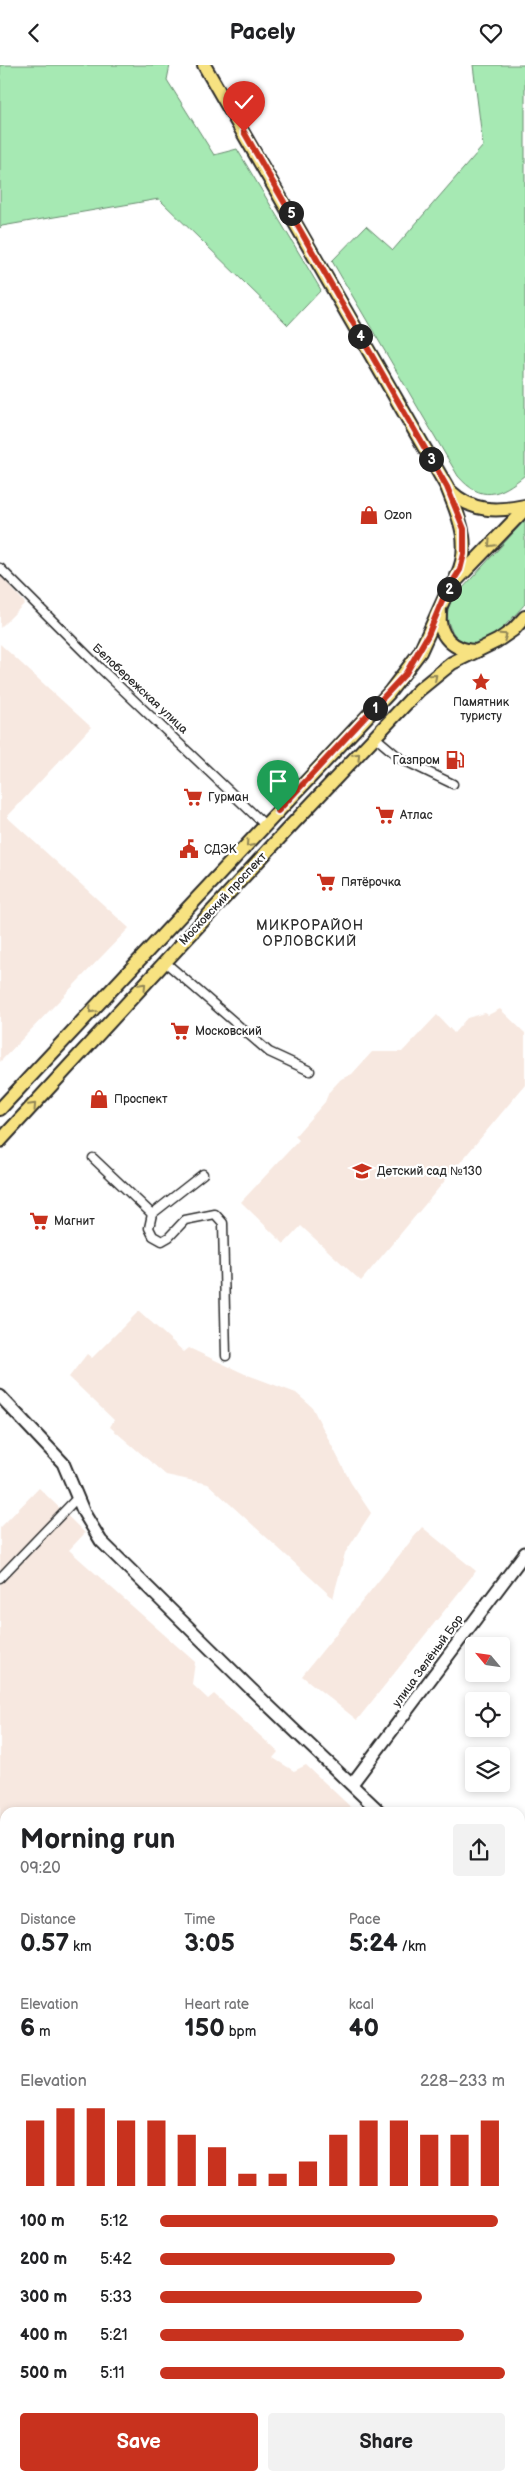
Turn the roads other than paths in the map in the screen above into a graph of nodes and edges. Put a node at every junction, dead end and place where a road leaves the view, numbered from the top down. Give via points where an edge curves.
1 (204, 65) edge
2 (447, 487) junction
3 (525, 507) edge
4 (0, 568) edge
5 (454, 583) junction
6 (440, 605) junction
7 (525, 617) edge
8 (479, 651) junction
9 (375, 737) junction
10 (453, 784) dead end
11 (265, 825) junction
12 (166, 962) junction
13 (310, 1071) dead end
14 (0, 1109) edge
15 (0, 1141) edge
16 (93, 1158) dead end
17 (204, 1174) dead end
18 (152, 1213) junction
19 (226, 1356) dead end
20 (0, 1396) edge
21 (78, 1497) junction
22 (525, 1553) edge
23 (0, 1579) edge
24 (352, 1784) junction
25 (375, 1807) edge

1 - 2 main road
2 - 3 main road via 460,500 482,509
2 - 5 main road via 464,529 465,541 463,563
3 -> 5 main road, Московский проспект
4 - 11 street, Белобережская улица
5 - 6 main road, Московский проспект
6 - 8 main road via 439,618 445,637 458,648
6 - 11 main road, Московский проспект via 420,652 406,673
8 -> 7 main road, Московский проспект via 513,630
9 -> 8 main road, Московский проспект via 439,672
9 - 10 street via 401,759
12 -> 9 main road, Московский проспект
11 -> 14 main road, Московский проспект
12 - 13 street via 269,1051
15 -> 12 main road, Московский проспект
16 - 18 street
17 - 18 street
18 - 19 street via 149,1228 153,1236 162,1241 184,1221 215,1213 223,1223
20 - 21 street via 63,1463
21 - 23 street
21 - 24 street via 101,1541
22 - 24 street, улица Зелёный Бор
24 - 25 street

